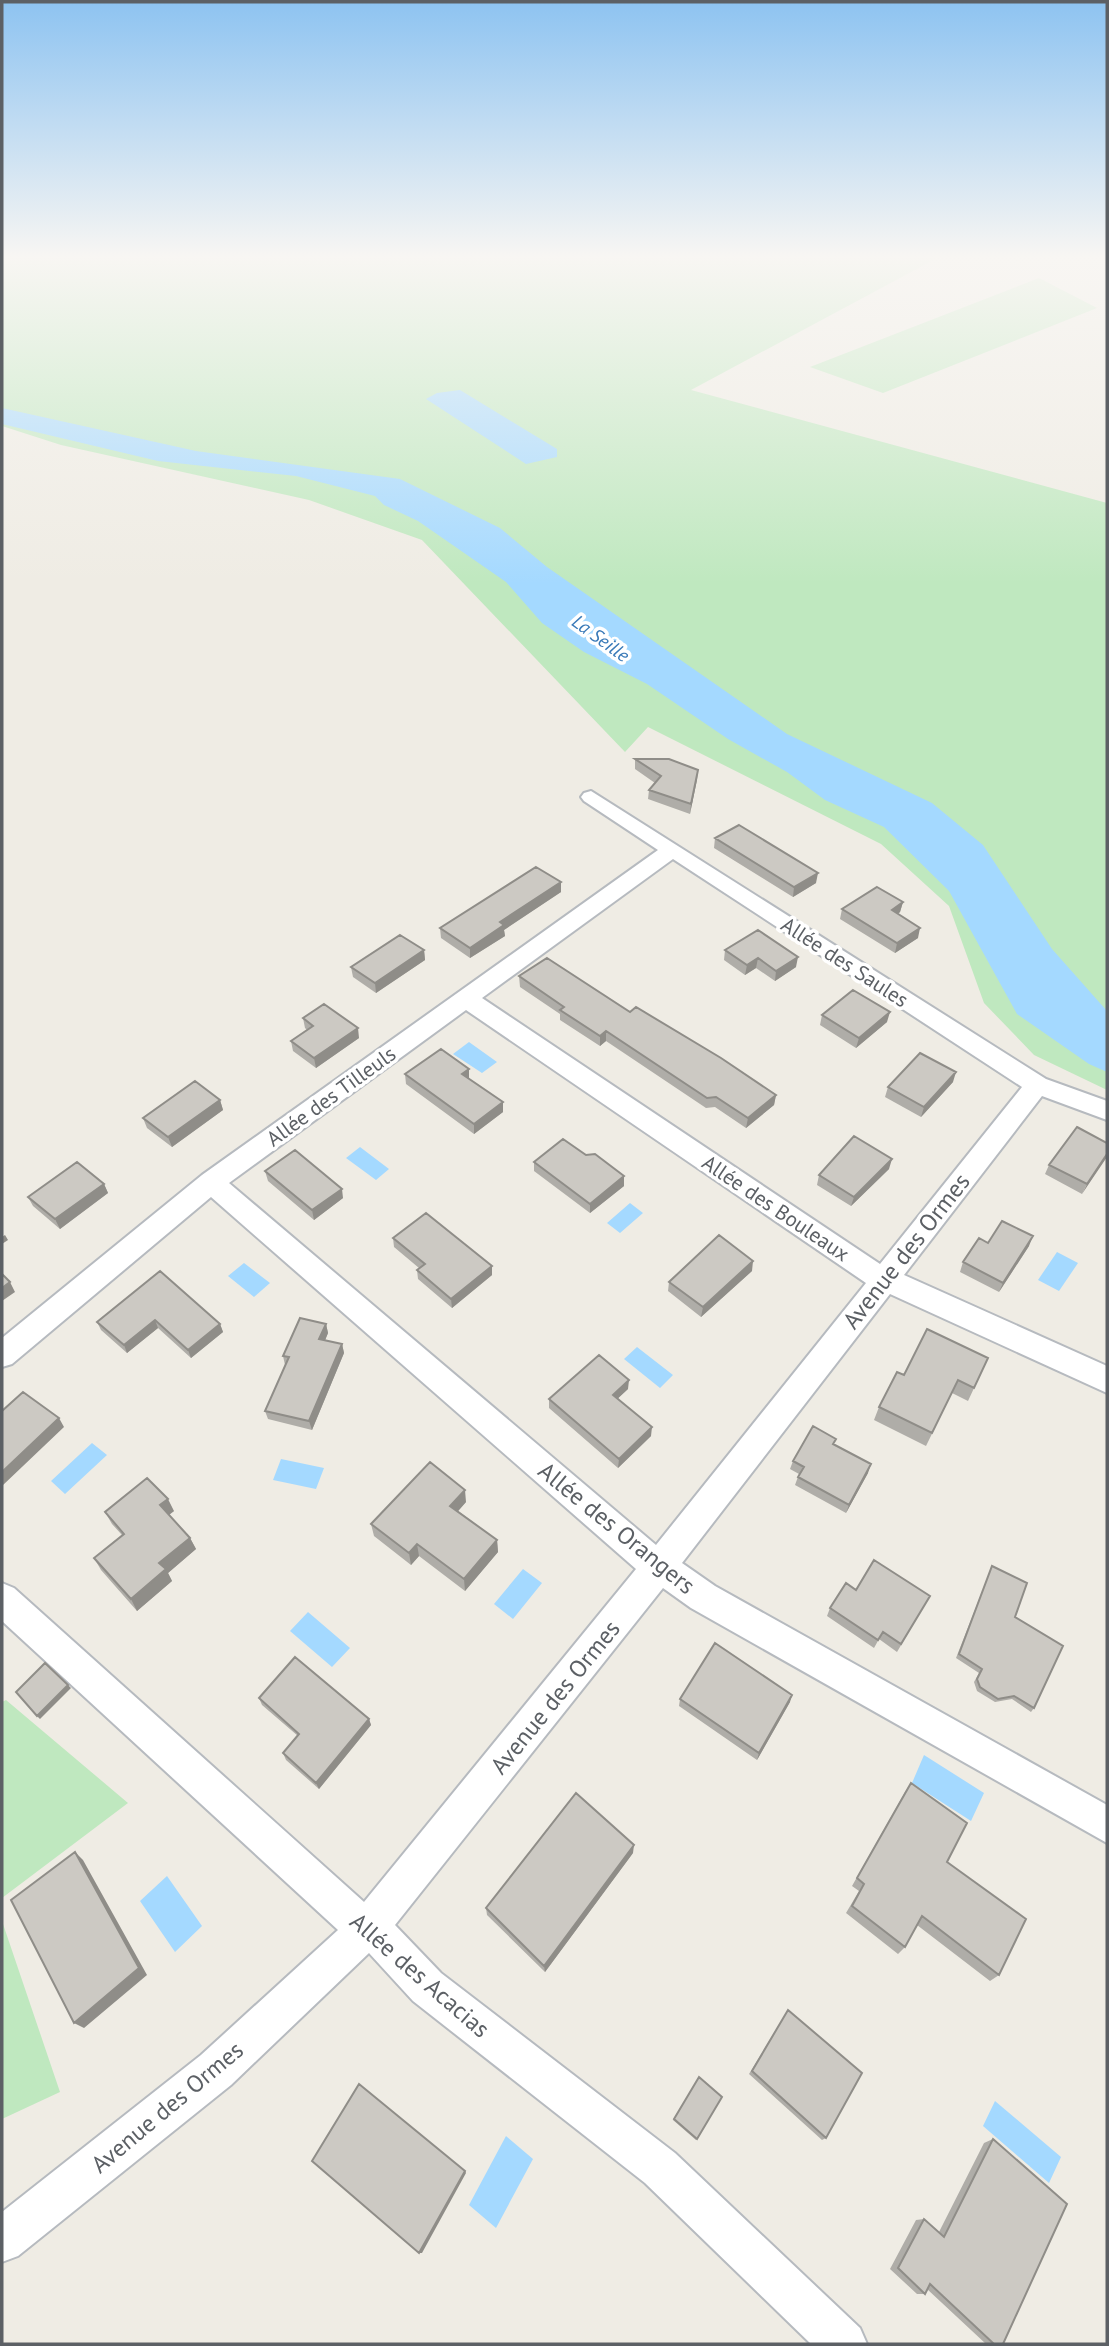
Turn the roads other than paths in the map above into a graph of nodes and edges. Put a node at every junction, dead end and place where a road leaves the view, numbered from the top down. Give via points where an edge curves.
1 (591, 797) dead end
2 (670, 851) junction
3 (466, 999) junction
4 (1037, 1085) junction
5 (1107, 1111) edge
6 (211, 1182) junction
7 (884, 1278) junction
8 (2, 1355) edge
9 (1107, 1380) edge
10 (660, 1567) junction
11 (2, 1599) edge
12 (1107, 1825) edge
13 (368, 1928) junction
14 (2, 2240) edge
15 (844, 2344) edge

1 - 2 street, Allée des Saules
2 - 3 street, Allée des Tilleuls
2 - 4 street, Allée des Saules
3 - 6 street, Allée des Tilleuls
3 - 7 street, Allée des Bouleaux
4 - 5 street, Allée des Saules
4 - 7 street, Avenue des Ormes
6 - 8 street, Allée des Tilleuls
6 - 10 street, Allée des Orangers
7 - 9 street, Allée des Bouleaux
7 - 10 street, Avenue des Ormes
10 - 12 street, Allée des Orangers via 703,1597
10 - 13 street, Avenue des Ormes
11 - 13 street, Allée des Acacias
13 - 14 street, Avenue des Ormes via 216,2070
13 - 15 street, Allée des Acacias via 427,1987 660,2168

